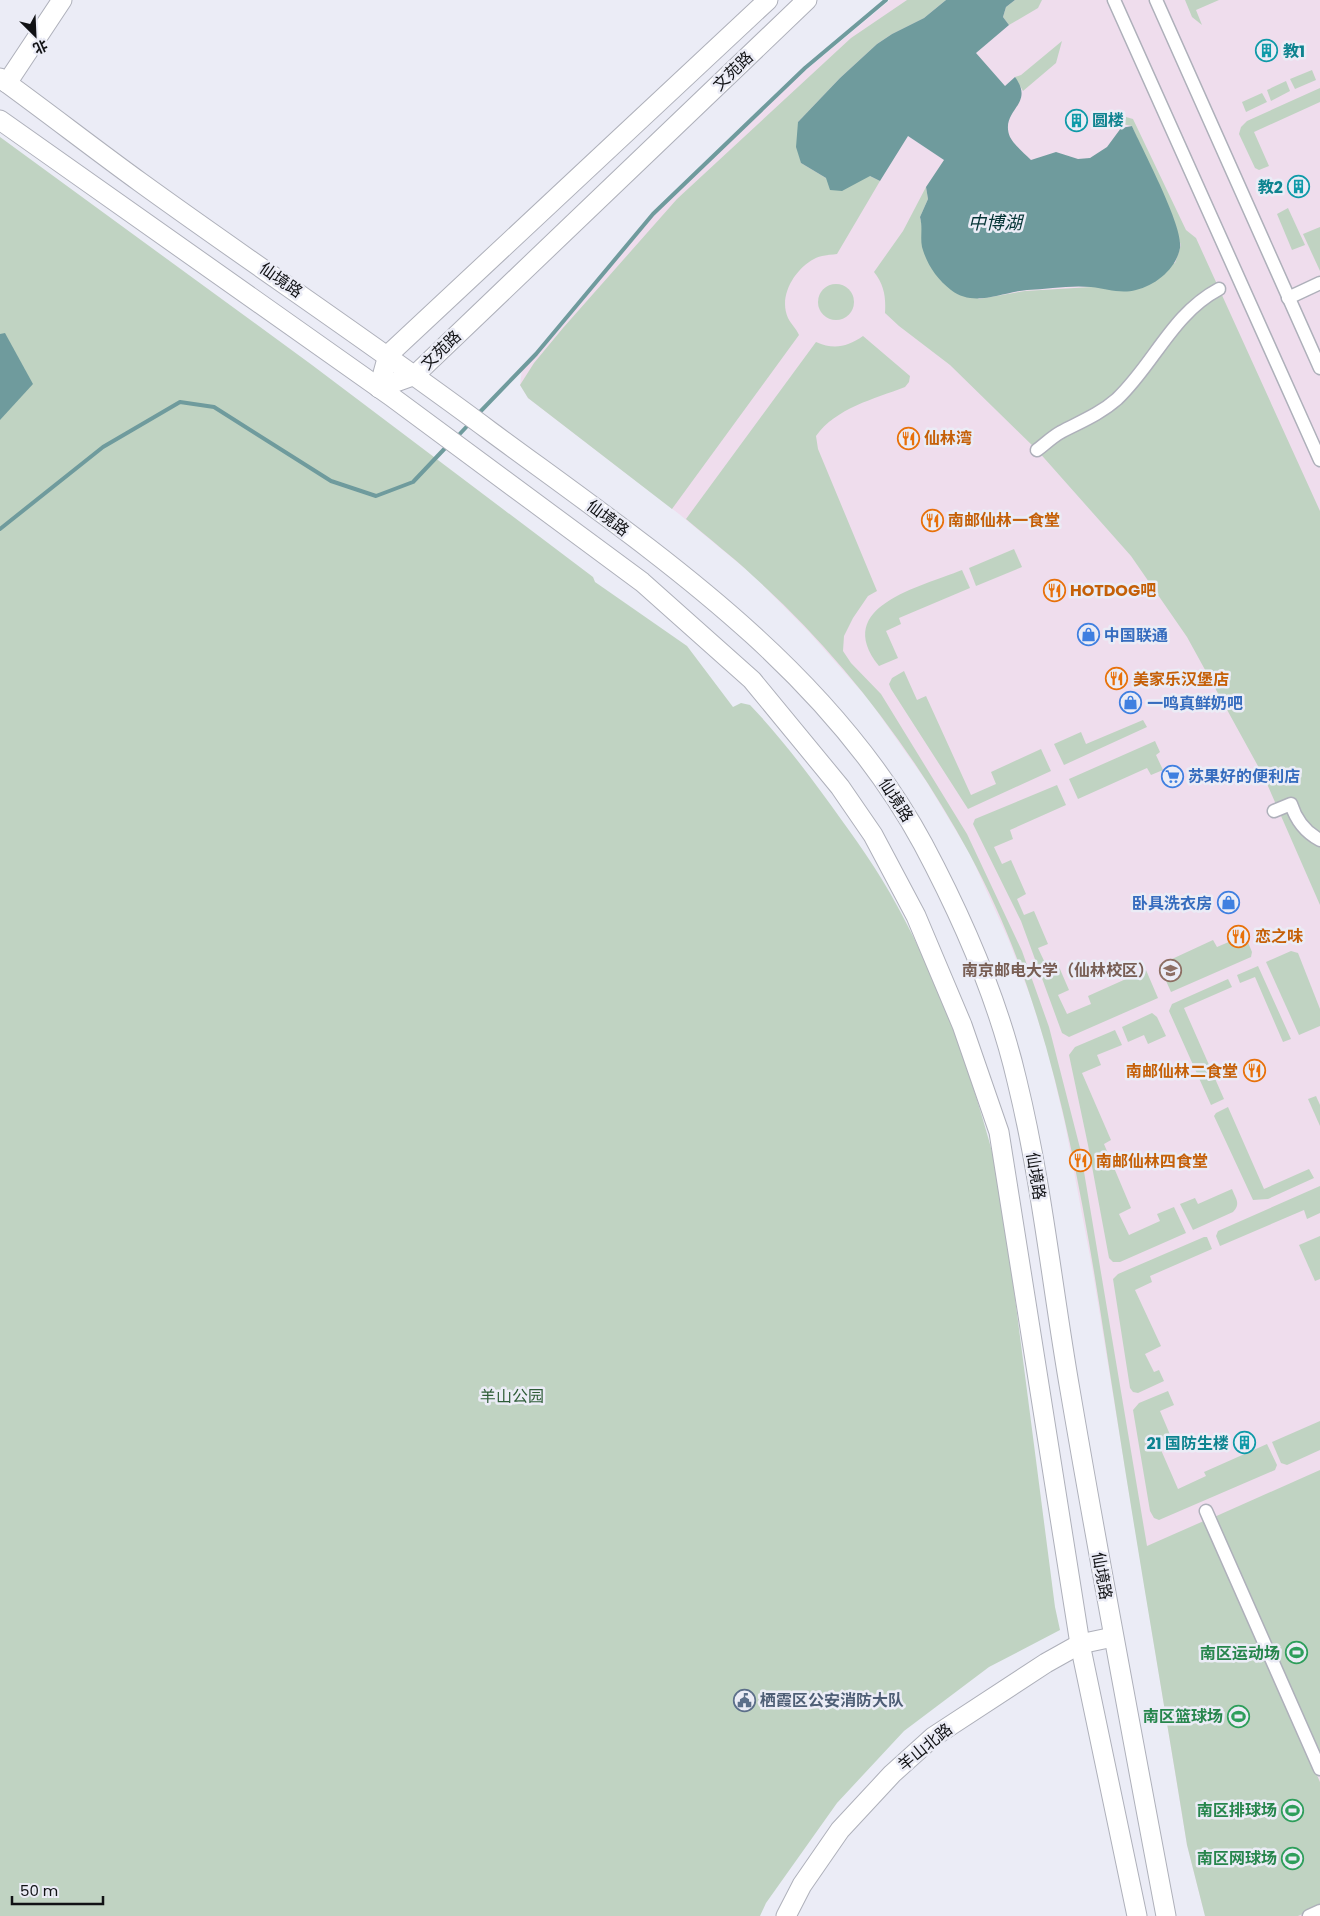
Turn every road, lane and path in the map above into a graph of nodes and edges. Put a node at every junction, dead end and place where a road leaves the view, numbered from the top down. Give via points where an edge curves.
1 (62, 0) edge
2 (768, 0) edge
3 (808, 0) edge
4 (1114, 0) edge
5 (1156, 0) edge
6 (4, 80) edge
7 (0, 120) edge
8 (1320, 283) edge
9 (1219, 289) dead end
10 (1288, 298) junction
11 (388, 355) junction
12 (1320, 368) edge
13 (415, 375) junction
14 (379, 388) junction
15 (1037, 450) dead end
16 (1320, 460) edge
17 (1274, 811) dead end
18 (1320, 840) edge
19 (1206, 1511) dead end
20 (1114, 1637) junction
21 (1080, 1644) junction
22 (1320, 1769) edge
23 (1320, 1911) edge
24 (786, 1916) edge
25 (1137, 1916) edge
26 (1166, 1916) edge
27 (1309, 1916) edge

1 - 6 main road
2 - 11 main road, 文苑路
3 - 13 main road, 文苑路
4 - 16 street
5 - 10 street
6 - 11 main road, 仙境路 via 142,183
7 - 14 main road, 仙境路
8 - 10 street
9 - 15 street via 1192,306 1116,400
10 - 12 street
11 - 13 main road, 仙境路
11 - 14 main road
13 - 14 main road, 文苑路
13 - 20 main road, 仙境路 via 654,552 745,628 809,688 867,758 922,841 964,928 996,1007 1016,1076 1030,1135 1066,1366
14 - 21 main road, 仙境路 via 642,582 752,680 873,835 916,916 962,1024 999,1132
17 - 18 street via 1291,804 1306,831
19 - 22 street
20 - 21 main road, 羊山北路
20 - 26 main road, 仙境路
21 - 24 main road, 羊山北路 via 932,1737 892,1774 840,1830 802,1885
21 - 25 main road, 仙境路
23 - 27 street

